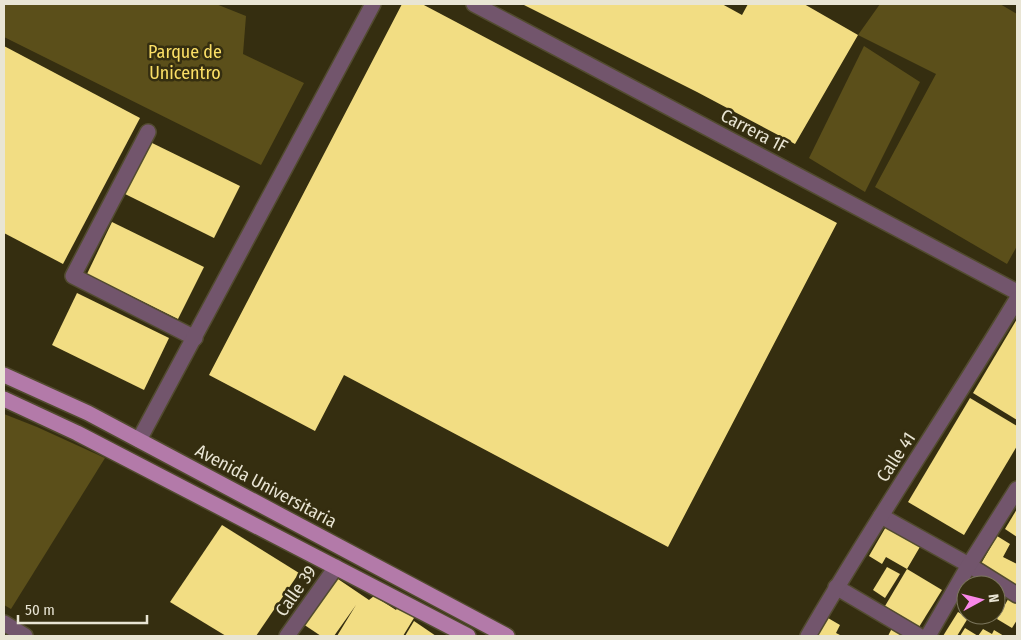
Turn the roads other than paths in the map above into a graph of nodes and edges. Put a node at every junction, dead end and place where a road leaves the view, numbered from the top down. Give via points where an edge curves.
1 (373, 4) edge
2 (474, 4) edge
3 (148, 132) dead end
4 (1017, 292) edge
5 (1017, 299) edge
6 (195, 338) junction
7 (4, 375) edge
8 (4, 399) edge
9 (139, 440) junction
10 (1017, 492) edge
11 (881, 516) junction
12 (969, 565) junction
13 (336, 567) junction
14 (836, 587) junction
15 (1017, 595) edge
16 (4, 623) edge
17 (25, 636) edge
18 (287, 636) edge
19 (466, 636) edge
20 (507, 636) edge
21 (808, 636) edge
22 (919, 636) edge
23 (928, 636) edge

1 - 6 street
2 - 4 street, Carrera 1F
3 - 6 street via 74,276
5 - 11 street, Calle 41
6 - 9 street
7 - 9 main road, Avenida Universitaria
8 - 13 main road via 77,433
9 - 20 main road, Avenida Universitaria
10 - 12 street
11 - 12 street
11 - 14 street, Calle 41
12 - 15 street
12 - 23 street
13 - 18 street, Calle 39
13 - 19 main road
14 - 21 street, Calle 41
14 - 22 street
16 - 17 street

